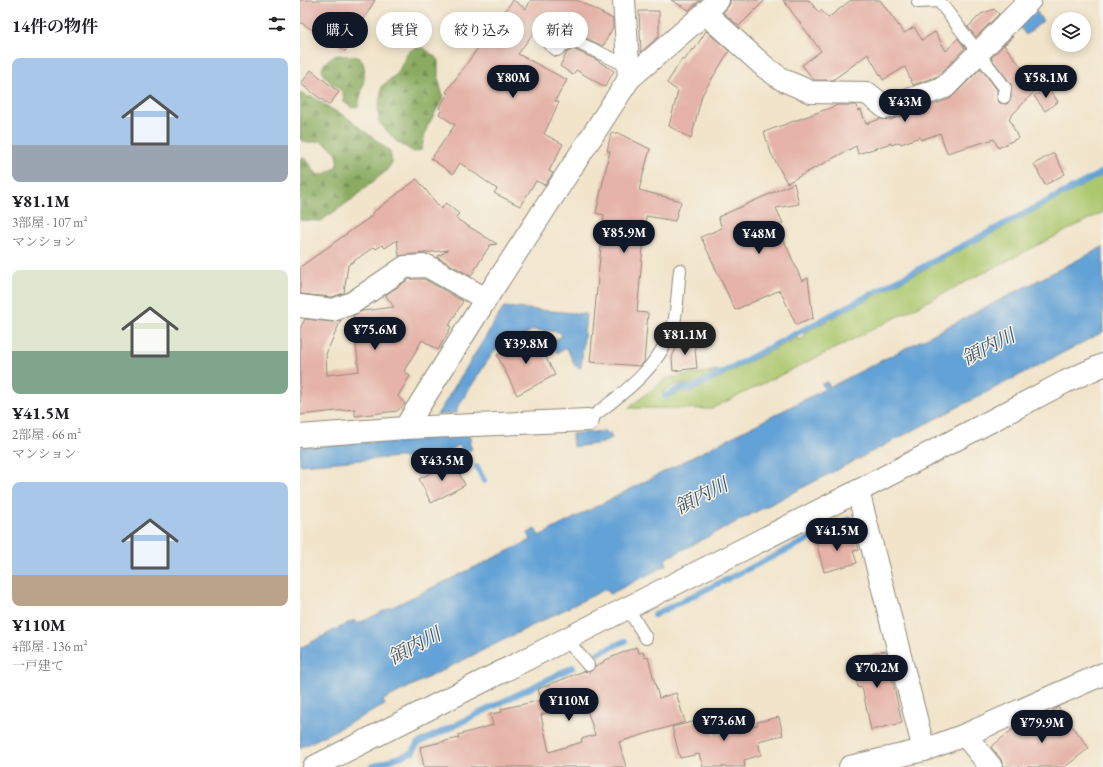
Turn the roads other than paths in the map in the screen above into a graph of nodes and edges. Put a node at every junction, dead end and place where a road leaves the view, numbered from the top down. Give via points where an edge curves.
1 (624, 0) edge
2 (1030, 0) edge
3 (918, 2) dead end
4 (712, 6) edge
5 (586, 48) edge
6 (979, 52) junction
7 (628, 72) junction
8 (1004, 97) dead end
9 (680, 270) dead end
10 (486, 299) junction
11 (300, 306) edge
12 (1103, 365) edge
13 (588, 420) joint
14 (405, 428) junction
15 (300, 436) edge
16 (858, 491) junction
17 (628, 609) junction
18 (646, 638) dead end
19 (566, 639) junction
20 (588, 665) dead end
21 (1103, 674) edge
22 (965, 735) junction
23 (924, 750) junction
24 (314, 767) edge
25 (850, 767) edge
26 (991, 767) edge

1 - 7 street
2 - 6 street
3 - 6 lane via 939,1
4 - 6 street via 766,68 783,80 811,92 867,93 886,108 945,87
4 - 7 street
5 - 7 lane
6 - 8 lane via 1005,88
7 - 10 street
9 - 13 lane via 673,330 651,367 638,381
10 - 11 street via 427,266 405,267 352,303 333,310
10 - 14 street
12 - 16 street via 1065,382
13 - 14 street
14 - 15 street
16 - 17 street
16 - 23 street
17 - 18 lane
17 - 19 street
19 - 20 lane
19 - 24 street
21 - 22 street
22 - 23 street
22 - 26 street
23 - 25 street

